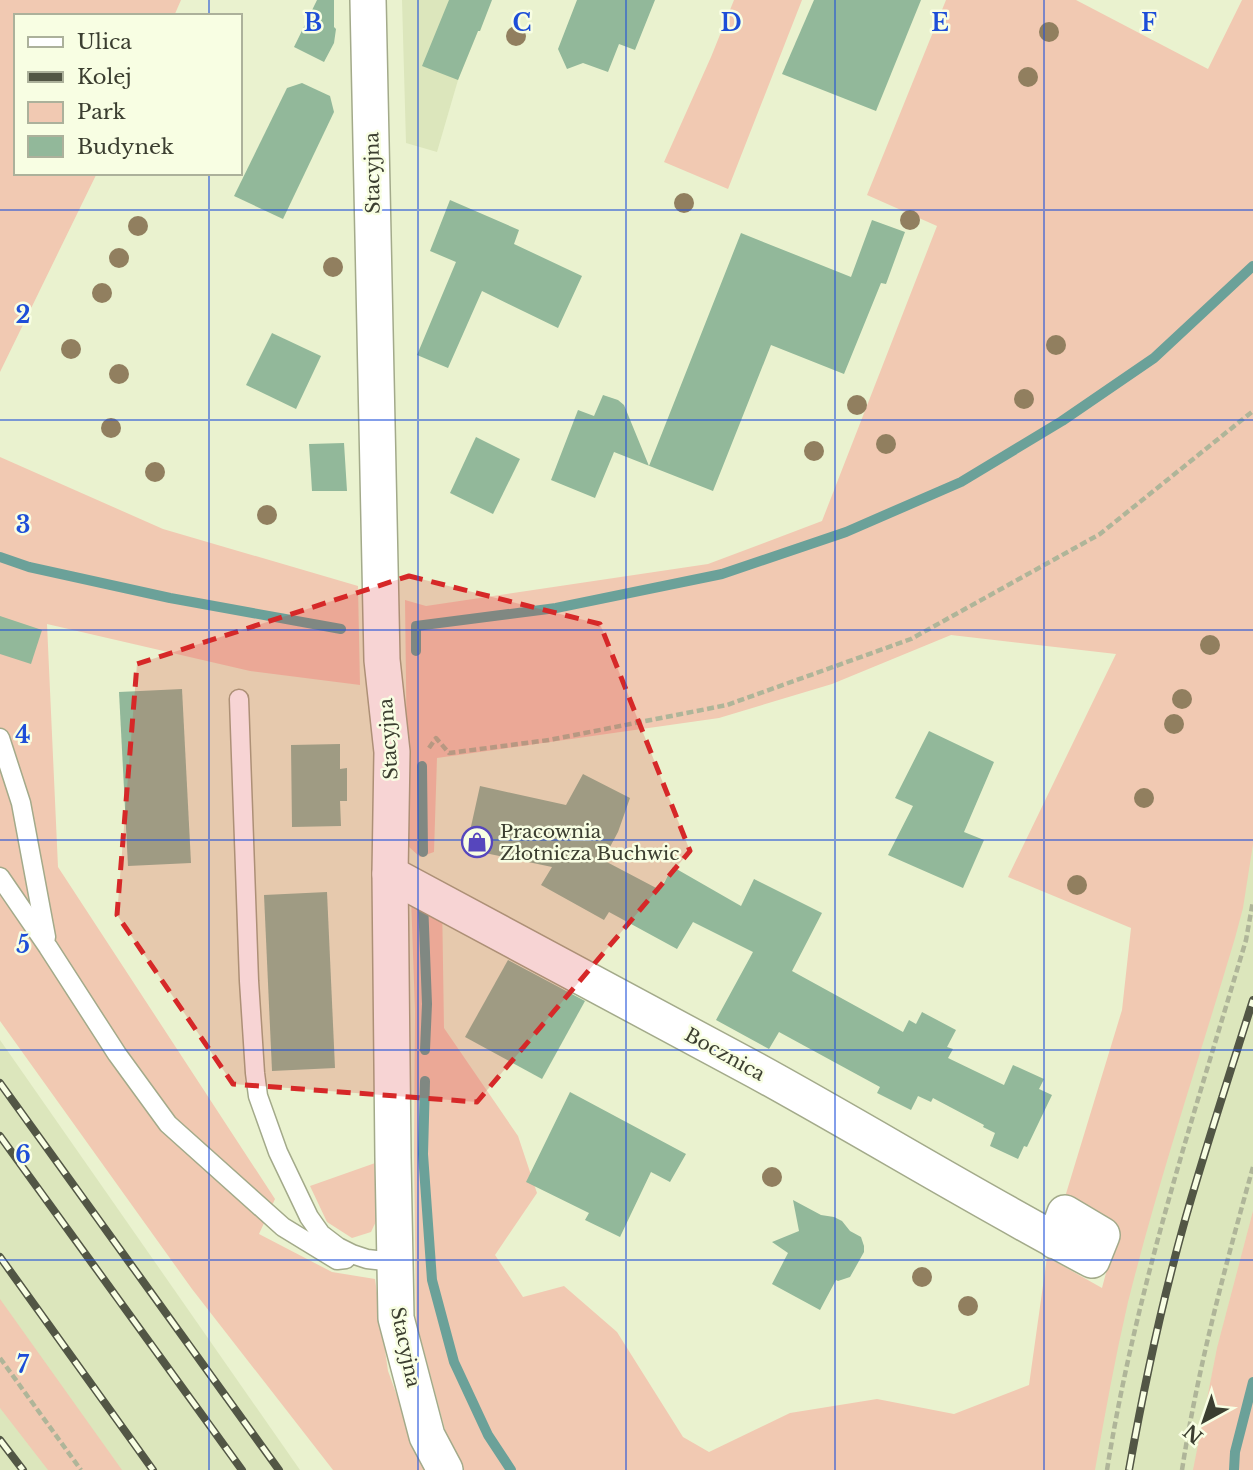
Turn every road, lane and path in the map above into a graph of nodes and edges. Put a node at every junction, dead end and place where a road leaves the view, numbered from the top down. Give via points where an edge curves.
1 (368, 0) edge
2 (1253, 411) edge
3 (239, 699) dead end
4 (0, 738) edge
5 (392, 752) junction
6 (390, 874) junction
7 (0, 877) edge
8 (1253, 901) edge
9 (48, 947) junction
10 (1253, 1167) edge
11 (1055, 1241) dead end
12 (381, 1260) junction
13 (0, 1358) edge
14 (81, 1470) edge
15 (445, 1470) edge
16 (1107, 1470) edge
17 (1182, 1470) edge

1 - 5 street, Stacyjna via 382,667
2 - 5 path via 1100,534 911,639 727,705 549,740 449,753 436,738 427,752
3 - 12 lane via 258,1096 278,1152 321,1234 338,1247
4 - 9 lane via 20,803
5 - 6 street, Stacyjna
6 - 11 street, Bocznica via 757,1071
6 - 12 street, Stacyjna
7 - 9 lane
8 - 16 path via 1246,940 1140,1305
9 - 12 lane via 168,1124 282,1227 337,1260
10 - 17 path via 1206,1344
12 - 15 street, Stacyjna via 427,1436
13 - 14 path

